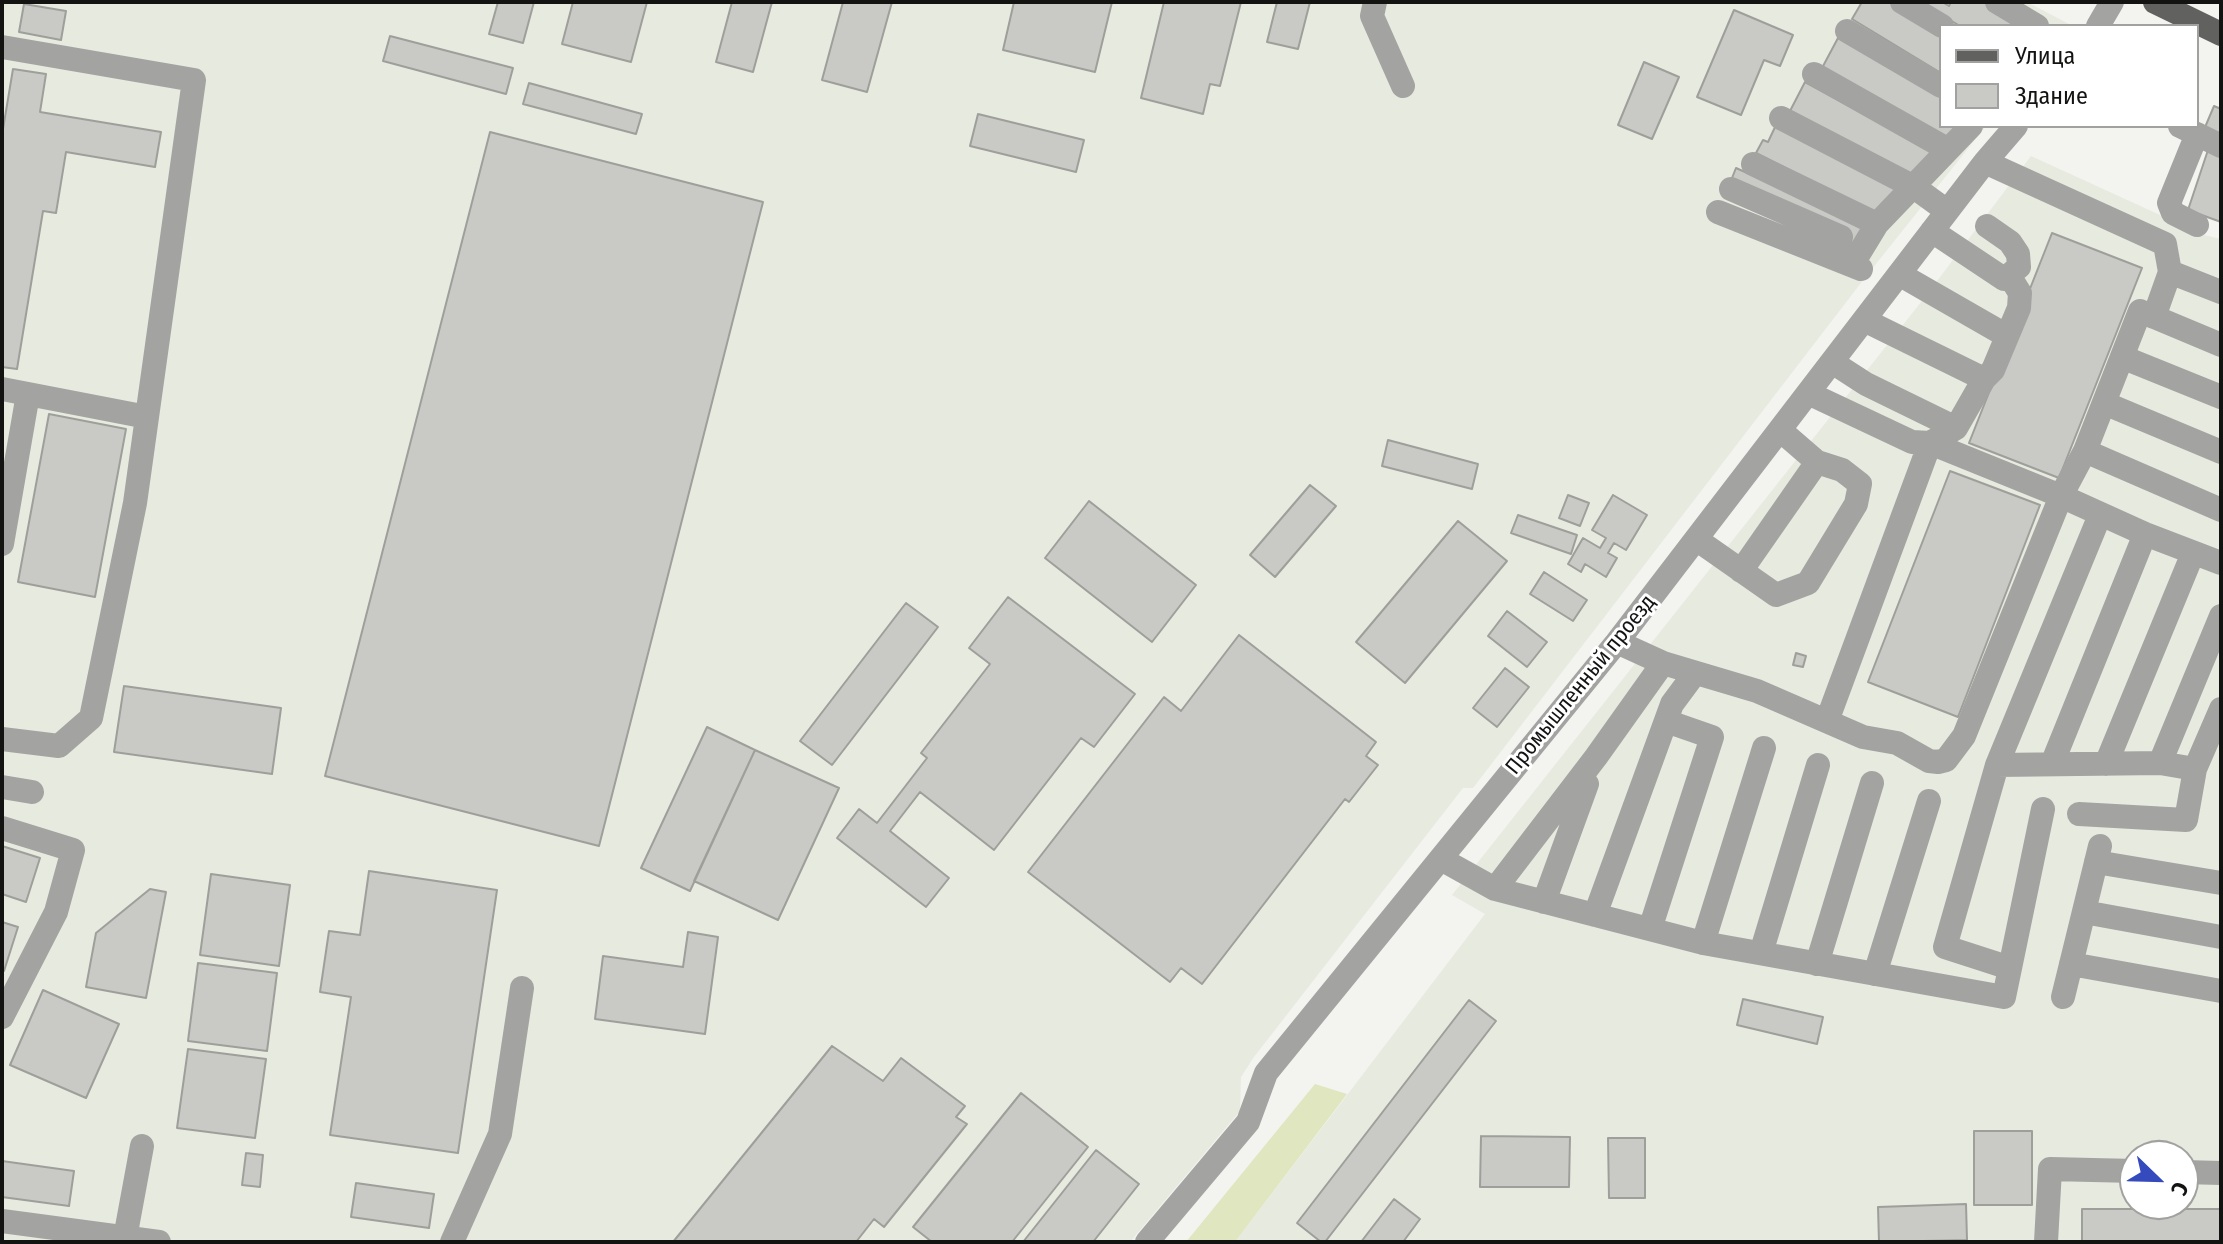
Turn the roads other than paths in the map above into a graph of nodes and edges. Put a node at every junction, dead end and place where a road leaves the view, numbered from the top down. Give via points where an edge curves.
1 (1375, 2) edge
2 (1902, 2) edge
3 (1997, 2) edge
4 (2112, 2) edge
5 (2155, 2) edge
6 (1939, 24) edge
7 (2034, 24) edge
8 (2099, 24) edge
9 (1847, 31) dead end
10 (2221, 34) edge
11 (2, 47) edge
12 (1814, 74) dead end
13 (1939, 85) edge
14 (1403, 86) dead end
15 (1781, 118) dead end
16 (1969, 128) edge
17 (2014, 128) edge
18 (2189, 129) edge
19 (2221, 146) edge
20 (1947, 149) junction
21 (1985, 162) junction
22 (1753, 164) dead end
23 (1914, 187) junction
24 (1731, 189) dead end
25 (1947, 211) junction
26 (1718, 212) dead end
27 (1877, 224) junction
28 (2197, 225) dead end
29 (1987, 226) dead end
30 (1932, 231) junction
31 (1848, 264) junction
32 (2170, 272) junction
33 (1899, 274) junction
34 (2010, 277) junction
35 (2221, 292) edge
36 (2154, 317) junction
37 (1864, 320) junction
38 (2007, 336) junction
39 (2221, 345) edge
40 (2122, 357) junction
41 (1832, 362) junction
42 (1984, 379) junction
43 (2, 389) edge
44 (1808, 393) junction
45 (28, 394) junction
46 (2221, 397) edge
47 (2104, 403) junction
48 (147, 417) junction
49 (1956, 428) junction
50 (1780, 430) junction
51 (1930, 443) junction
52 (2085, 451) junction
53 (2221, 452) edge
54 (1817, 462) junction
55 (2061, 496) junction
56 (2221, 510) edge
57 (2100, 515) junction
58 (2145, 534) junction
59 (1696, 539) junction
60 (2, 544) edge
61 (2193, 553) junction
62 (2221, 563) edge
63 (1741, 571) junction
64 (2221, 616) edge
65 (1617, 642) junction
66 (1663, 663) junction
67 (1695, 673) junction
68 (1646, 686) junction
69 (2221, 709) edge
70 (1669, 712) junction
71 (1827, 721) junction
72 (2, 739) edge
73 (1764, 748) dead end
74 (1596, 757) junction
75 (2160, 763) junction
76 (2052, 764) junction
77 (2106, 764) junction
78 (1818, 765) dead end
79 (1997, 765) junction
80 (2195, 769) junction
81 (1872, 783) dead end
82 (2, 787) edge
83 (32, 792) dead end
84 (1929, 801) dead end
85 (2043, 809) dead end
86 (2079, 814) dead end
87 (2, 828) edge
88 (1441, 859) junction
89 (2221, 883) edge
90 (1495, 889) junction
91 (1544, 902) junction
92 (2084, 912) junction
93 (1595, 915) junction
94 (1650, 929) junction
95 (2221, 937) edge
96 (1703, 943) junction
97 (1761, 953) junction
98 (1817, 964) junction
99 (2071, 964) junction
100 (2010, 968) junction
101 (1875, 974) junction
102 (522, 988) dead end
103 (2221, 991) edge
104 (2063, 997) dead end
105 (2, 1017) edge
106 (142, 1146) dead end
107 (2119, 1171) edge
108 (2199, 1172) edge
109 (2221, 1173) edge
110 (2, 1221) edge
111 (125, 1238) junction
112 (159, 1242) edge
113 (452, 1242) edge
114 (1147, 1242) edge
115 (2046, 1242) edge

1 - 14 street via 1372,16
2 - 6 street
3 - 7 street
4 - 8 street
5 - 10 main road
9 - 13 street
11 - 48 street via 194,80
12 - 20 street
15 - 23 street
16 - 20 street
17 - 21 street, Промышленный проезд
18 - 19 street
18 - 28 street via 2169,203 2173,213
20 - 23 street
21 - 25 street, Промышленный проезд
21 - 32 street via 2165,244
22 - 27 street
23 - 25 street
23 - 27 street
24 - 31 street via 1841,237
25 - 30 street, Промышленный проезд
26 - 31 street
27 - 31 street
29 - 34 street via 2018,254 2019,267
30 - 33 street, Промышленный проезд
30 - 34 street via 1998,277
32 - 35 street
32 - 36 street
33 - 37 street, Промышленный проезд
33 - 38 street
34 - 38 street via 2020,300
36 - 39 street
36 - 40 street via 2140,311
37 - 41 street, Промышленный проезд
37 - 42 street
38 - 42 street
40 - 46 street
40 - 47 street
41 - 44 street, Промышленный проезд
41 - 49 street
42 - 49 street
43 - 45 street
44 - 50 street, Промышленный проезд
44 - 51 street via 1912,442
45 - 48 street
45 - 60 street
47 - 52 street
47 - 53 street
48 - 72 street via 91,718 59,746
49 - 51 street
50 - 54 street
50 - 59 street, Промышленный проезд
51 - 55 street
51 - 71 street
52 - 55 street
52 - 56 street
54 - 63 street
54 - 63 street via 1842,470 1860,484 1856,504 1808,583 1776,595
55 - 57 street
55 - 71 street via 1964,736 1946,760 1929,761 1897,743 1863,737
57 - 58 street
57 - 79 street
58 - 61 street
58 - 76 street
59 - 63 street
59 - 65 street, Промышленный проезд
61 - 62 street
61 - 77 street
64 - 75 street
65 - 66 street
65 - 88 street, Промышленный проезд
66 - 67 street
66 - 68 street
67 - 70 street
67 - 71 street via 1757,691
68 - 70 street
68 - 74 street
69 - 80 street
70 - 93 street
70 - 94 street via 1712,737
73 - 96 street
74 - 90 street
74 - 91 street
75 - 77 street
75 - 80 street
76 - 77 street
76 - 79 street
78 - 97 street
79 - 100 street via 1945,947
80 - 86 street via 2186,820
81 - 98 street
82 - 83 street
84 - 101 street
85 - 100 street
87 - 105 street via 73,850 56,912
88 - 90 street
88 - 114 street, Промышленный проезд via 1266,1073 1248,1122
89 - 92 street via 2098,854
90 - 91 street
91 - 93 street
92 - 95 street
92 - 99 street
93 - 94 street
94 - 96 street
96 - 97 street
97 - 98 street
98 - 101 street
99 - 103 street
99 - 104 street
100 - 101 street via 2004,997
102 - 113 street via 500,1134
106 - 111 street
107 - 115 street via 2050,1169
108 - 109 street
110 - 111 street
111 - 112 street

